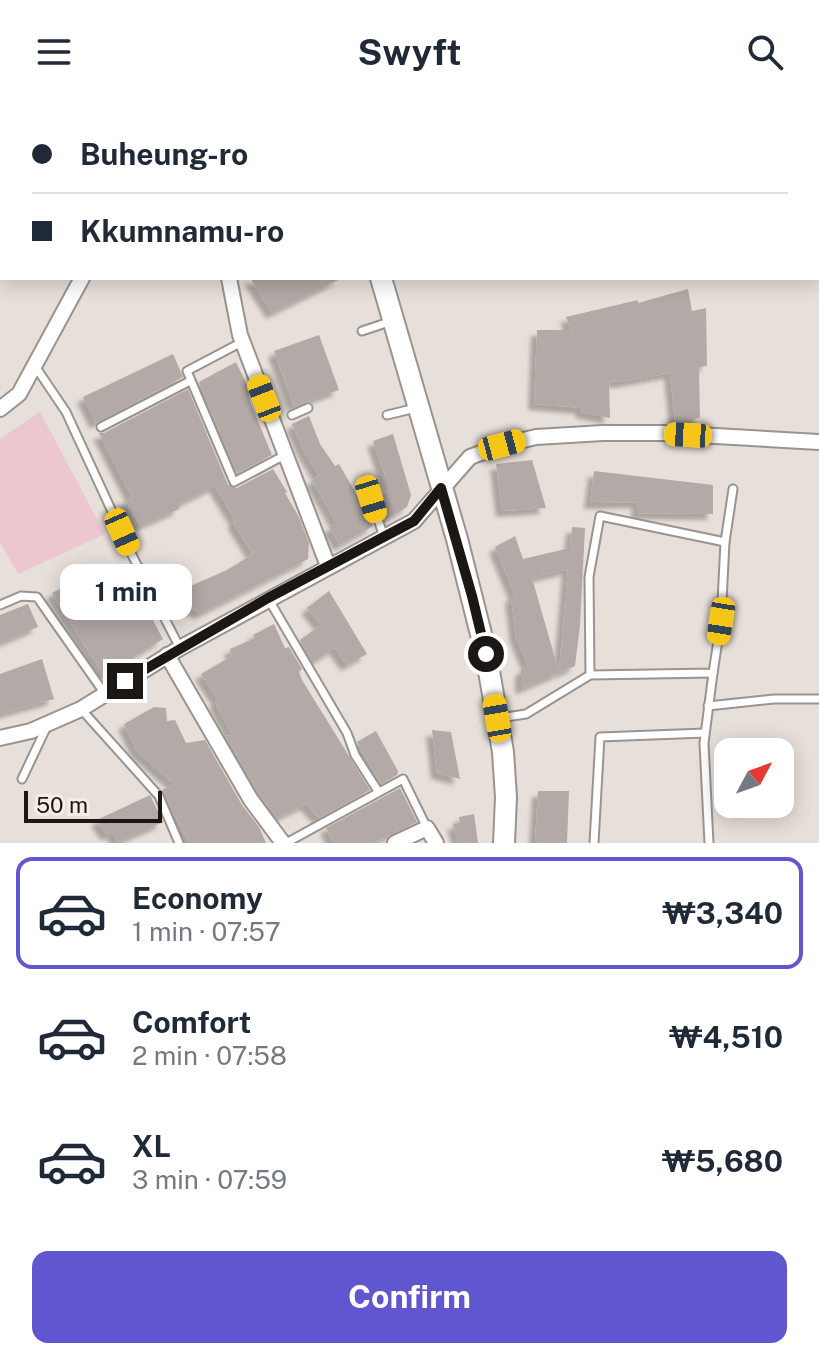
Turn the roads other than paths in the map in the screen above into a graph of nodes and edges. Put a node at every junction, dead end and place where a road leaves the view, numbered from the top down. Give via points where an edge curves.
1 (81, 280) edge
2 (229, 280) edge
3 (382, 280) edge
4 (394, 320) junction
5 (362, 331) dead end
6 (242, 342) junction
7 (35, 365) junction
8 (190, 381) junction
9 (419, 406) junction
10 (308, 408) dead end
11 (0, 409) edge
12 (292, 415) dead end
13 (387, 415) dead end
14 (101, 427) dead end
15 (819, 442) edge
16 (286, 454) junction
17 (441, 488) junction
18 (733, 489) dead end
19 (371, 499) dead end
20 (384, 537) junction
21 (725, 542) junction
22 (328, 566) junction
23 (268, 598) junction
24 (0, 605) edge
25 (174, 652) junction
26 (713, 673) junction
27 (590, 675) junction
28 (105, 694) junction
29 (819, 699) edge
30 (708, 706) junction
31 (81, 709) junction
32 (497, 718) junction
33 (48, 724) junction
34 (705, 733) junction
35 (0, 738) edge
36 (22, 779) dead end
37 (378, 791) junction
38 (427, 828) junction
39 (179, 843) edge
40 (284, 843) edge
41 (395, 843) edge
42 (436, 843) edge
43 (504, 843) edge
44 (594, 843) edge
45 (709, 843) edge

1 - 7 street
2 - 6 street
3 - 4 main road
4 - 5 lane
4 - 9 main road
6 - 8 lane via 187,371
6 - 16 street
7 - 11 street via 19,394
7 - 25 lane via 66,412
8 - 14 lane
8 - 16 lane via 234,482
9 - 13 lane
9 - 17 main road
10 - 12 lane
15 - 17 street via 663,433 536,437 470,457
16 - 22 street
17 - 20 street via 414,521
17 - 32 main road via 472,596
18 - 21 lane
19 - 20 lane
20 - 22 street
21 - 26 lane
21 - 27 lane via 600,516 589,577
22 - 23 street
23 - 25 street
23 - 37 lane
24 - 28 lane via 21,596 37,597
25 - 28 street
25 - 40 street via 251,800
26 - 27 lane
26 - 30 lane
27 - 32 lane via 526,714
28 - 31 street
29 - 30 lane
30 - 34 lane
31 - 33 street
31 - 39 lane via 159,796
32 - 43 main road via 506,797
33 - 35 street
33 - 36 lane
34 - 44 lane via 600,737
34 - 45 lane
37 - 38 lane via 403,779
37 - 40 lane
38 - 41 street
38 - 42 street

